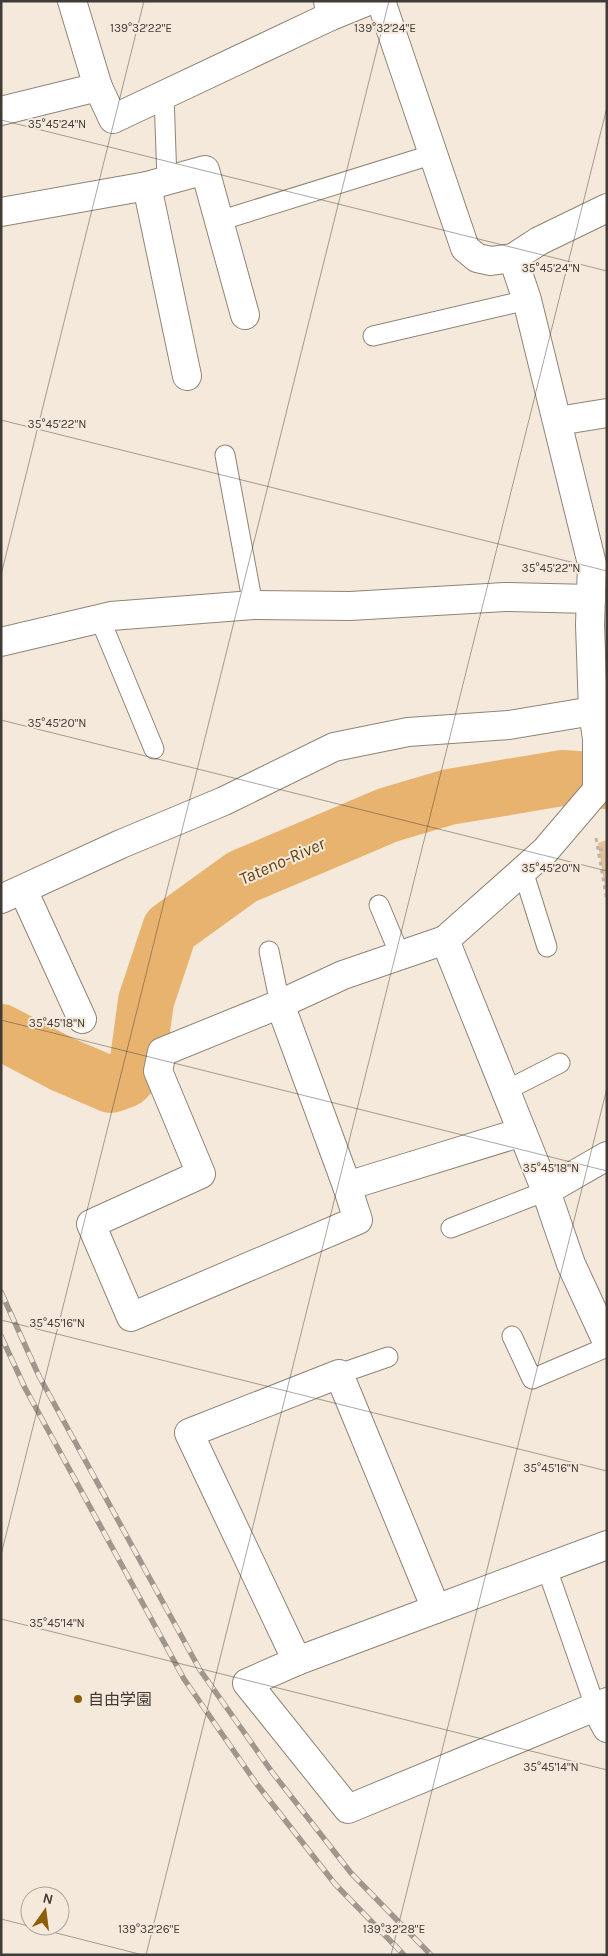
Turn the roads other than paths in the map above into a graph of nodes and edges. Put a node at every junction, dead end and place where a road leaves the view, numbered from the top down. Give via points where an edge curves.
1 (72, 1) edge
2 (368, 1) edge
3 (381, 1) edge
4 (330, 9) edge
5 (98, 87) junction
6 (164, 95) junction
7 (1, 111) edge
8 (434, 154) junction
9 (157, 184) junction
10 (607, 208) edge
11 (1, 212) edge
12 (219, 221) junction
13 (513, 258) junction
14 (527, 300) junction
15 (245, 315) dead end
16 (373, 336) dead end
17 (187, 376) dead end
18 (607, 413) edge
19 (558, 422) junction
20 (226, 455) dead end
21 (591, 599) junction
22 (254, 605) junction
23 (100, 619) junction
24 (1, 642) edge
25 (600, 711) edge
26 (154, 749) dead end
27 (523, 871) junction
28 (12, 894) edge
29 (379, 905) dead end
30 (445, 940) junction
31 (547, 947) dead end
32 (269, 951) dead end
33 (400, 955) junction
34 (280, 1004) junction
35 (82, 1019) dead end
36 (560, 1063) dead end
37 (506, 1091) junction
38 (522, 1132) junction
39 (607, 1156) edge
40 (347, 1186) junction
41 (546, 1191) junction
42 (451, 1228) dead end
43 (512, 1336) dead end
44 (607, 1342) edge
45 (607, 1347) edge
46 (388, 1357) dead end
47 (339, 1374) junction
48 (607, 1545) edge
49 (546, 1566) junction
50 (436, 1609) junction
51 (297, 1661) junction
52 (603, 1712) edge

1 - 5 street
2 - 4 street
3 - 8 street
4 - 6 street
5 - 6 street via 113,119
5 - 7 street
6 - 9 lane
8 - 12 lane
8 - 13 street via 465,248 477,258 492,261
9 - 11 street
9 - 12 street via 205,170
9 - 17 street
10 - 13 street
12 - 15 street
13 - 14 street
14 - 16 lane
14 - 19 street
18 - 19 street
19 - 21 street via 592,564
20 - 22 lane
21 - 22 street via 505,597 350,606
21 - 25 street via 590,625
22 - 23 street
23 - 24 street
23 - 26 lane
25 - 27 street via 596,790 546,851
25 - 28 street via 509,725 408,732 334,747 224,801
27 - 30 street
27 - 31 lane
28 - 35 street
29 - 33 lane
30 - 33 street
30 - 37 street
32 - 34 lane
33 - 34 street via 343,975
34 - 40 street
34 - 40 street via 162,1052 158,1071 201,1174 91,1224 131,1317 358,1220
36 - 37 lane
37 - 38 street
38 - 40 street
38 - 41 street
39 - 41 street
41 - 42 lane
41 - 44 street via 571,1264
43 - 45 lane via 532,1379
46 - 47 lane
47 - 50 street
47 - 51 street via 189,1433
48 - 49 street
49 - 50 street
49 - 52 lane
50 - 51 street
51 - 52 street via 246,1683 348,1809

